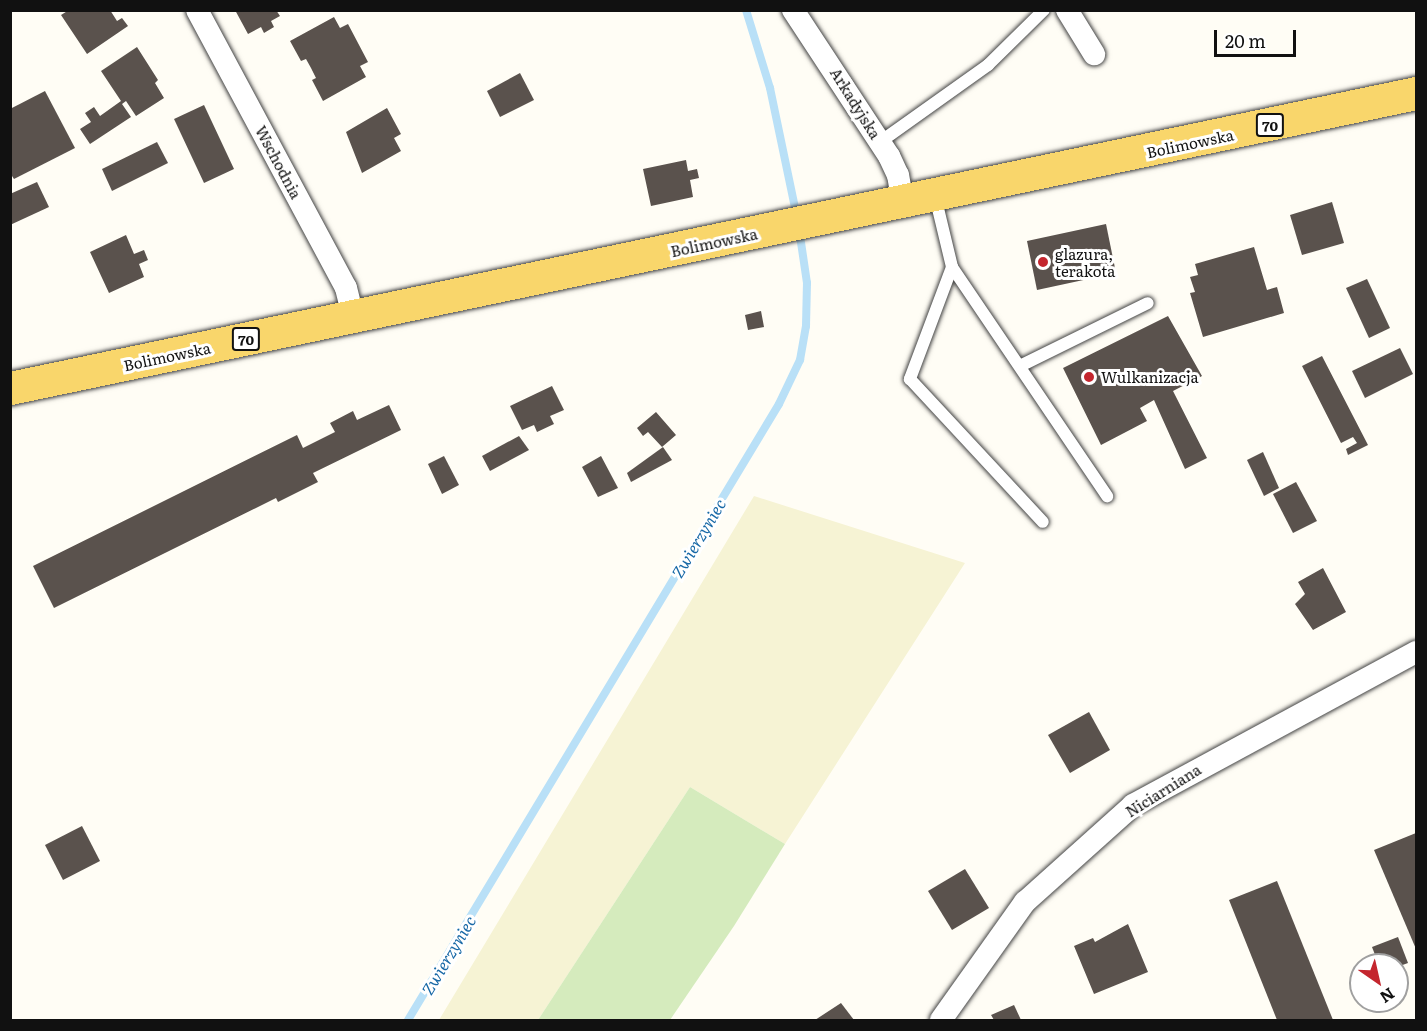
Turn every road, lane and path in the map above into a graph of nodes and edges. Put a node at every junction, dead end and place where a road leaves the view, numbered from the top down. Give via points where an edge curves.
1 (197, 10) edge
2 (793, 10) edge
3 (1044, 10) edge
4 (1067, 10) edge
5 (1094, 54) dead end
6 (1416, 93) edge
7 (880, 142) junction
8 (935, 196) junction
9 (903, 203) junction
10 (952, 267) junction
11 (1148, 303) dead end
12 (353, 317) junction
13 (1022, 366) junction
14 (10, 388) edge
15 (1107, 496) dead end
16 (1043, 522) dead end
17 (1416, 652) edge
18 (941, 1020) edge

1 - 12 street, Wschodnia via 346,288
2 - 7 street, Arkadyjska
3 - 7 lane via 1012,44
4 - 5 street
6 - 8 main road, Bolimowska / 70
7 - 9 street, Arkadyjska via 898,175
8 - 9 main road, Bolimowska / 70
8 - 10 lane
9 - 12 main road, Bolimowska / 70
10 - 13 lane
10 - 16 lane via 910,379
11 - 13 lane
12 - 14 main road, Bolimowska / 70
13 - 15 lane
17 - 18 street, Niciarniana via 1133,805 1025,902

